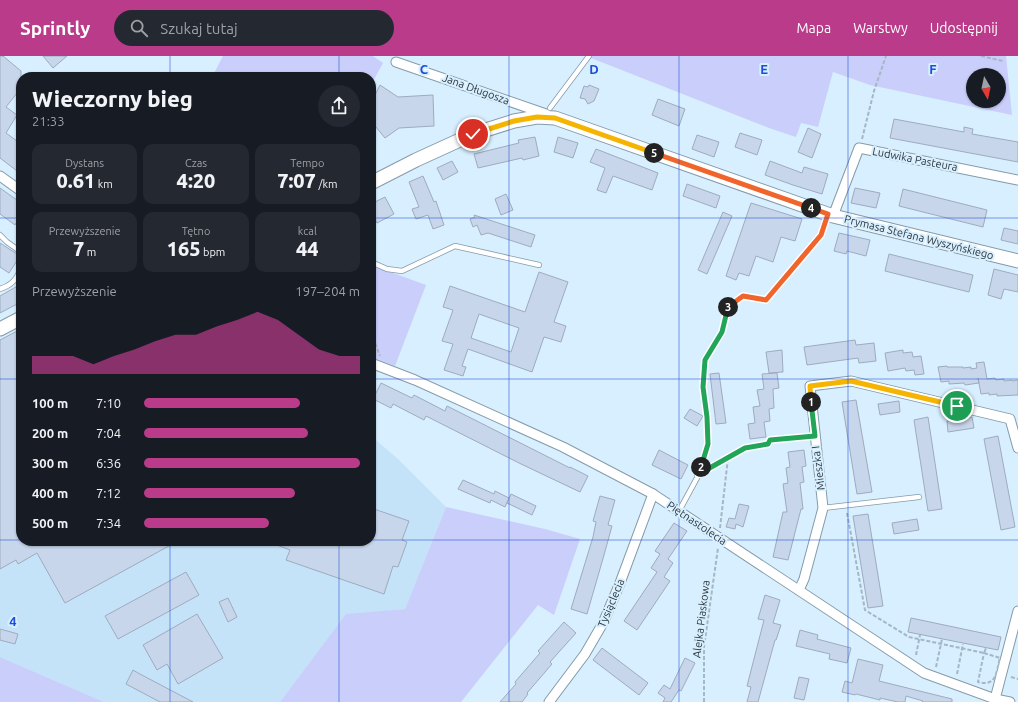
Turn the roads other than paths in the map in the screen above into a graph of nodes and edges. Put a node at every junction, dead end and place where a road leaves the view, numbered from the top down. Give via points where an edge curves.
1 (589, 56) edge
2 (396, 62) dead end
3 (553, 113) junction
4 (0, 176) edge
5 (376, 180) edge
6 (1018, 180) edge
7 (16, 187) edge
8 (830, 215) junction
9 (0, 235) edge
10 (16, 248) edge
11 (1018, 261) edge
12 (376, 264) edge
13 (539, 265) dead end
14 (16, 279) edge
15 (0, 289) edge
16 (16, 321) edge
17 (0, 329) edge
18 (376, 365) edge
19 (703, 387) road end
20 (1018, 448) edge
21 (653, 494) junction
22 (919, 497) dead end
23 (823, 508) junction
24 (679, 511) junction
25 (799, 590) junction
26 (1018, 611) edge
27 (995, 699) junction
28 (549, 702) edge
29 (1010, 702) edge

1 - 3 lane
2 - 3 street, Jana Długosza
3 - 5 street, Prymasa Stefana Wyszyńskiego via 514,121 473,134
3 - 8 street, Prymasa Stefana Wyszyńskiego
4 - 7 street
6 - 8 street, Ludwika Pasteura via 859,148
8 - 11 street, Prymasa Stefana Wyszyńskiego
9 - 10 lane
12 - 13 lane via 402,271 455,246
14 - 15 lane via 12,284
16 - 17 street
18 - 21 street, Piętnastolecia via 563,447
19 - 24 lane via 708,444 699,474
20 - 23 street, Mieszka I via 1010,419 851,381 810,386
21 - 24 street, Piętnastolecia
21 - 28 street, Tysiąclecia via 603,623 586,654
22 - 23 lane
23 - 25 street, Mieszka I
24 - 25 street, Piętnastolecia
25 - 27 street, Piętnastolecia via 924,673
26 - 27 street
27 - 29 street, Piętnastolecia

